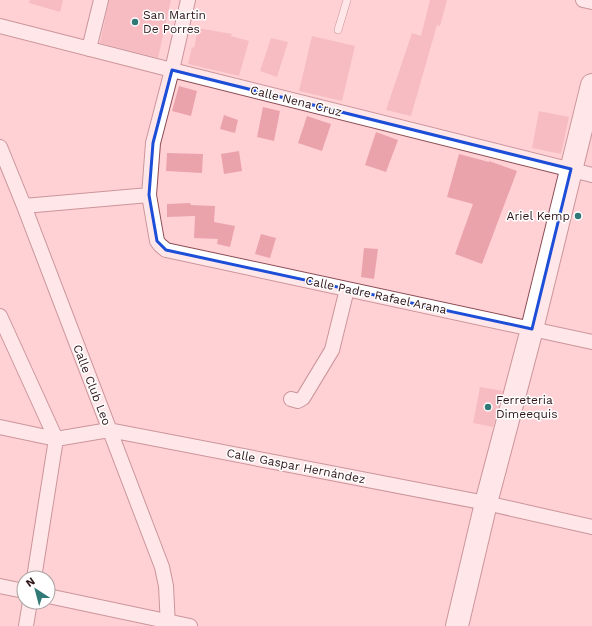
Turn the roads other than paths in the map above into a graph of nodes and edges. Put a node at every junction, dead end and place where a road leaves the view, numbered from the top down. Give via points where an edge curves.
1 (101, 0) edge
2 (188, 0) edge
3 (348, 0) edge
4 (583, 0) edge
5 (592, 2) edge
6 (0, 26) edge
7 (338, 30) dead end
8 (89, 49) junction
9 (172, 70) junction
10 (592, 85) edge
11 (0, 147) edge
12 (570, 169) junction
13 (592, 175) edge
14 (149, 195) junction
15 (24, 206) junction
16 (347, 289) junction
17 (0, 316) edge
18 (532, 328) junction
19 (592, 342) edge
20 (291, 399) dead end
21 (0, 427) edge
22 (110, 430) junction
23 (56, 439) junction
24 (486, 503) junction
25 (592, 526) edge
26 (35, 570) edge
27 (0, 586) edge
28 (16, 589) edge
29 (56, 598) edge
30 (29, 610) edge
31 (168, 624) edge
32 (26, 626) edge
33 (190, 626) edge
34 (457, 626) edge

1 - 8 street
2 - 9 street
3 - 7 lane
4 - 5 street
6 - 8 street, Calle Nena Cruz
8 - 9 street, Calle Nena Cruz
9 - 12 street, Calle Nena Cruz
9 - 14 street via 153,143
10 - 12 main road
11 - 15 street, Calle Club Leo
12 - 13 street, Calle Nena Cruz
12 - 18 main road
14 - 15 street
14 - 16 street, Calle Padre Rafael Arana via 157,241 166,250
15 - 22 street, Calle Club Leo
16 - 18 street, Calle Padre Rafael Arana
16 - 20 street via 332,350 303,398 298,401
17 - 23 street
18 - 19 street, Calle Padre Rafael Arana
18 - 24 main road
21 - 23 street, Calle Gaspar Hernández
22 - 23 street, Calle Gaspar Hernández
22 - 24 street, Calle Gaspar Hernández
22 - 31 street, Calle Club Leo via 162,567
23 - 26 street
24 - 25 street, Calle Gaspar Hernández
24 - 34 main road
27 - 28 street
29 - 31 street
30 - 32 street
31 - 33 street

